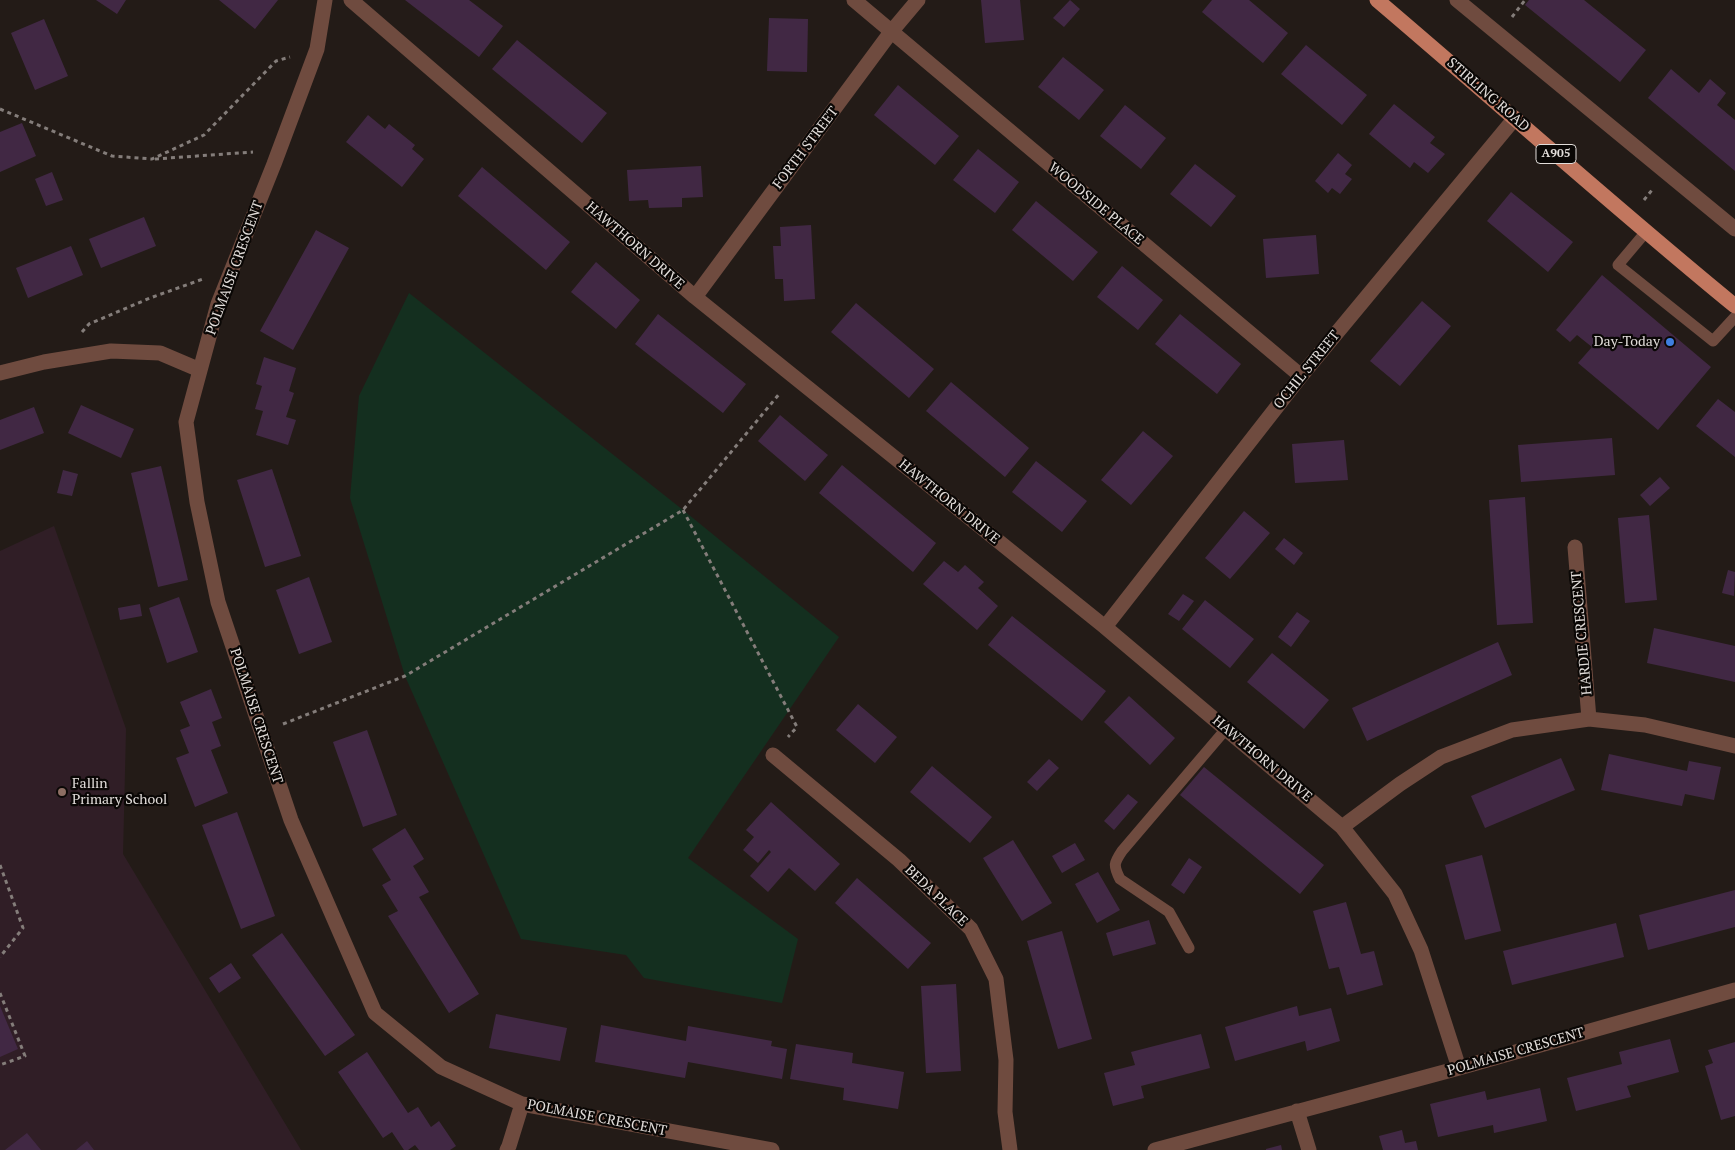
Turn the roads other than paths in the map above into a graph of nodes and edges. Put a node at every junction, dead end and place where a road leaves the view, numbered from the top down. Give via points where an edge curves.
1 (325, 0) edge
2 (351, 0) edge
3 (854, 0) edge
4 (918, 0) edge
5 (1377, 0) edge
6 (1458, 0) edge
7 (891, 32) junction
8 (1515, 118) junction
9 (1735, 228) edge
10 (1645, 233) junction
11 (695, 298) junction
12 (1735, 306) edge
13 (1735, 317) edge
14 (200, 370) junction
15 (0, 372) edge
16 (1301, 376) junction
17 (1575, 547) dead end
18 (1105, 627) junction
19 (1589, 719) junction
20 (1226, 729) junction
21 (1735, 746) edge
22 (773, 755) road end
23 (1342, 827) junction
24 (1189, 948) dead end
25 (1735, 990) edge
26 (1459, 1068) junction
27 (522, 1104) junction
28 (1297, 1111) junction
29 (507, 1150) edge
30 (772, 1150) edge
31 (1010, 1150) edge
32 (1155, 1150) edge
33 (1309, 1150) edge

1 - 14 street, POLMAISE CRESCENT via 317,49 218,304
2 - 11 street, HAWTHORN DRIVE
3 - 7 street, WOODSIDE PLACE
4 - 7 street, FORTH STREET
5 - 8 main road, STIRLING ROAD / A905
6 - 9 street
7 - 11 street, FORTH STREET
7 - 16 street, WOODSIDE PLACE
8 - 10 main road, STIRLING ROAD / A905
8 - 16 street, OCHIL STREET
10 - 12 main road, STIRLING ROAD / A905
10 - 13 lane via 1618,265 1713,341
11 - 18 street, HAWTHORN DRIVE
14 - 15 street via 160,354 111,350
14 - 27 street, POLMAISE CRESCENT via 186,422 197,502 218,602 291,820 375,1013 442,1067
16 - 18 street, OCHIL STREET
17 - 19 street, HARDIE CRESCENT
18 - 20 street, HAWTHORN DRIVE
19 - 21 street via 1645,725
19 - 23 street via 1512,730 1441,756
20 - 23 street, HAWTHORN DRIVE
20 - 24 lane via 1115,862 1120,879 1170,912
22 - 31 street, BEDA PLACE via 899,860 971,929 996,979 1006,1060 1005,1112
23 - 26 street, HAWTHORN DRIVE via 1395,894 1421,950
25 - 26 street, POLMAISE CRESCENT
26 - 28 street, POLMAISE CRESCENT
27 - 29 street
27 - 30 street, POLMAISE CRESCENT
28 - 32 street, POLMAISE CRESCENT
28 - 33 street

